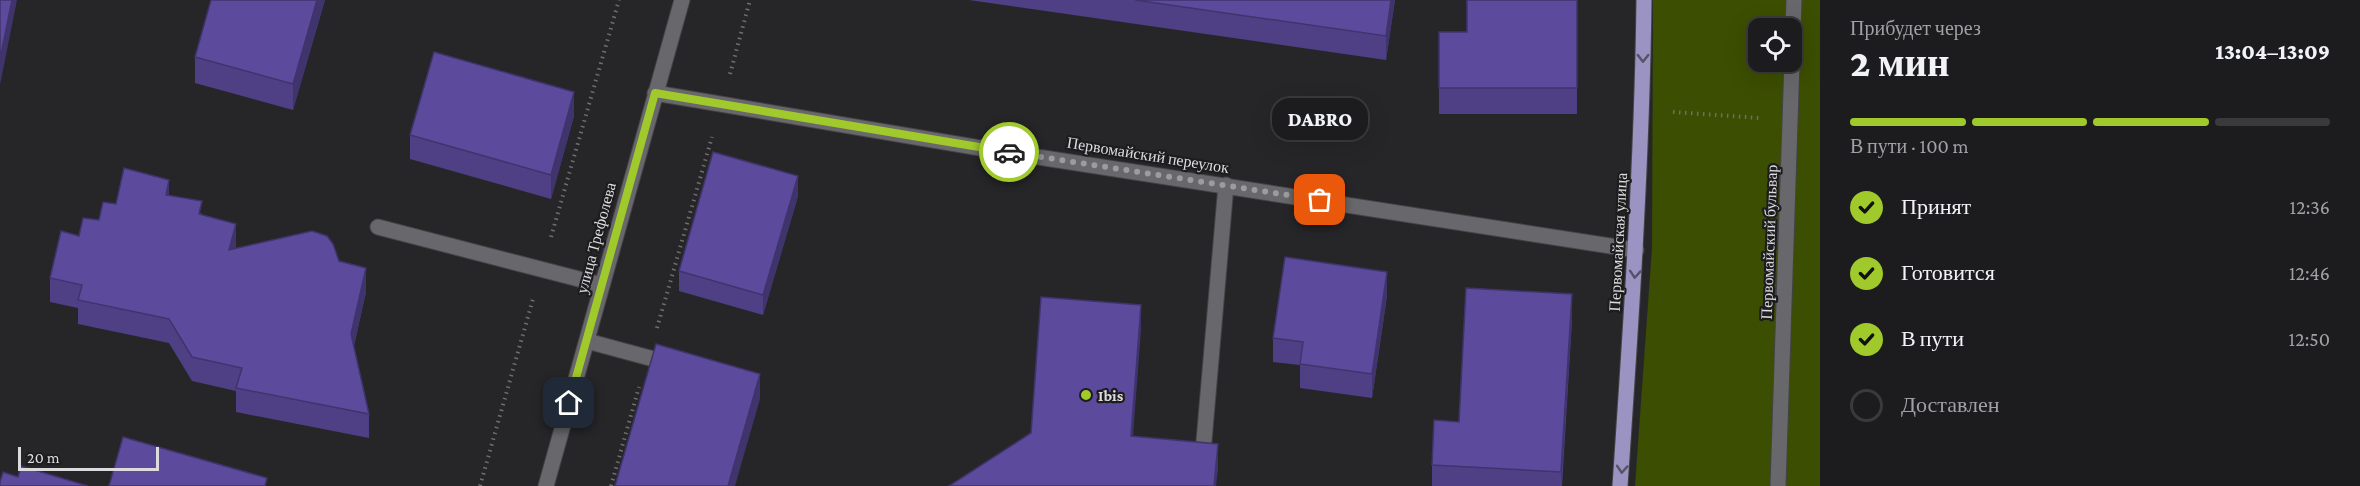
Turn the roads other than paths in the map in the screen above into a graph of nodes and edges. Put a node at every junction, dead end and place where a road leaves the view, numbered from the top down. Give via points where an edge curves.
1 (681, 0) edge
2 (1644, 0) edge
3 (1794, 0) edge
4 (655, 93) junction
5 (1226, 185) junction
6 (378, 227) dead end
7 (1636, 250) junction
8 (602, 285) junction
9 (586, 341) junction
10 (690, 369) edge
11 (1204, 441) edge
12 (546, 486) edge
13 (1620, 486) edge
14 (1778, 486) edge

1 - 4 street, улица Трефолева
2 -> 7 main road, Первомайская улица
3 - 14 street, Первомайский бульвар
4 - 5 street, Первомайский переулок
4 - 8 street, улица Трефолева
5 - 7 street, Первомайский переулок
5 - 11 street
6 - 8 street
7 -> 13 main road, Первомайская улица
8 - 9 street, улица Трефолева
9 - 10 street
9 - 12 street, улица Трефолева

